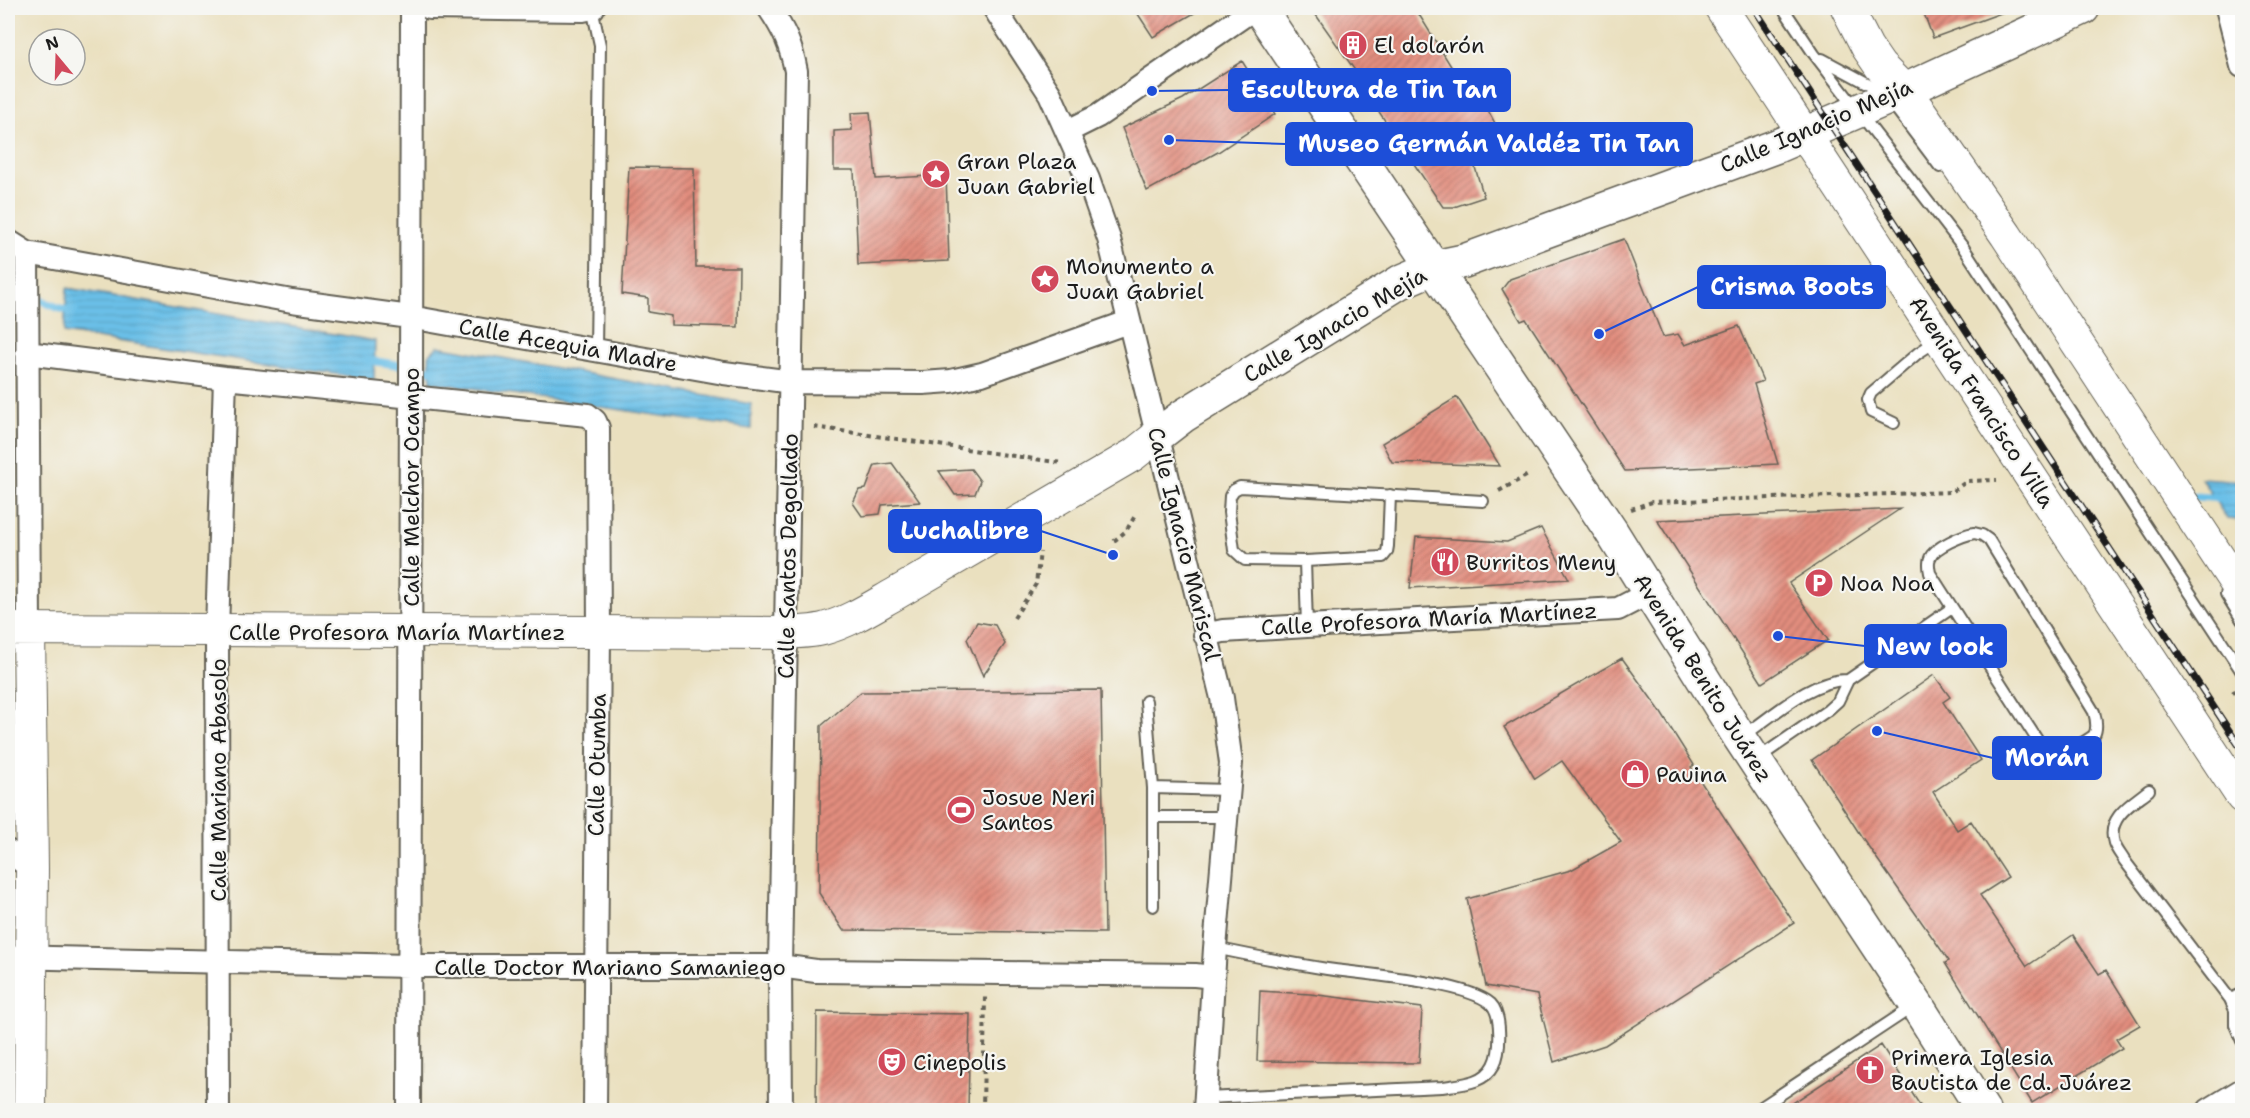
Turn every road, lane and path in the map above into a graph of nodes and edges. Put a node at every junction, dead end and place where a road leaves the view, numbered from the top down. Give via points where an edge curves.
1 (412, 8) edge
2 (430, 8) edge
3 (593, 8) edge
4 (769, 8) edge
5 (994, 8) edge
6 (1257, 8) edge
7 (1721, 8) edge
8 (1784, 8) edge
9 (1847, 8) edge
10 (2083, 8) edge
11 (2227, 8) edge
12 (1814, 54) junction
13 (2242, 66) edge
14 (1896, 94) junction
15 (1858, 111) junction
16 (1068, 131) junction
17 (1804, 134) junction
18 (1945, 174) dead end
19 (8, 241) edge
20 (27, 262) junction
21 (1435, 267) junction
22 (21, 314) edge
23 (1128, 322) junction
24 (410, 327) junction
25 (1940, 338) junction
26 (596, 350) junction
27 (27, 353) junction
28 (225, 378) junction
29 (792, 382) junction
30 (411, 391) junction
31 (1894, 423) dead end
32 (791, 426) junction
33 (1157, 436) junction
34 (1069, 465) dead end
35 (2007, 469) junction
36 (1530, 474) dead end
37 (1390, 495) junction
38 (1483, 501) joint
39 (1134, 516) dead end
40 (1620, 521) junction
41 (1114, 541) dead end
42 (1040, 552) dead end
43 (1305, 561) junction
44 (2230, 587) edge
45 (1649, 593) junction
46 (1952, 608) junction
47 (1014, 618) dead end
48 (2242, 620) edge
49 (1307, 626) junction
50 (18, 629) edge
51 (217, 631) junction
52 (411, 632) junction
53 (599, 633) junction
54 (786, 633) junction
55 (1205, 635) junction
56 (2242, 672) edge
57 (1848, 680) junction
58 (1146, 701) dead end
59 (1747, 749) junction
60 (1153, 788) junction
61 (1229, 790) junction
62 (2150, 790) dead end
63 (2242, 796) edge
64 (1154, 817) junction
65 (1227, 817) junction
66 (20, 860) edge
67 (1153, 906) dead end
68 (1215, 948) junction
69 (20, 958) edge
70 (219, 962) junction
71 (409, 966) junction
72 (596, 966) junction
73 (780, 966) junction
74 (1213, 977) junction
75 (2242, 994) edge
76 (985, 997) dead end
77 (2230, 999) junction
78 (1916, 1004) junction
79 (2242, 1041) edge
80 (2235, 1098) edge
81 (1206, 1104) edge
82 (30, 1110) edge
83 (218, 1110) edge
84 (409, 1110) edge
85 (595, 1110) edge
86 (781, 1110) edge
87 (983, 1110) edge
88 (1757, 1110) edge
89 (1983, 1110) edge
90 (2209, 1110) edge

1 - 24 street, Calle Melchor Ocampo
2 - 3 street
3 - 26 lane via 600,45
4 - 29 street, Calle Santos Degollado via 792,48 796,71
5 - 16 street, Calle Ignacio Mariscal via 1050,94
6 - 16 street via 1098,116
6 - 21 main road, Avenida Benito Juárez
7 - 17 main road, Avenida Francisco Villa
8 - 12 lane
9 - 14 main road
10 - 14 main road, Calle Ignacio Mejía
11 - 13 street
12 - 14 lane via 1878,89
12 - 15 lane
14 - 15 main road, Calle Ignacio Mejía
14 - 18 lane
14 - 44 main road via 2006,235 2199,527
15 - 17 main road, Calle Ignacio Mejía
15 - 56 lane via 1969,257
16 - 23 street, Calle Ignacio Mariscal via 1109,239
17 - 21 main road, Calle Ignacio Mejía via 1464,261
17 - 25 main road, Avenida Francisco Villa
19 - 20 street, Calle Acequia Madre
20 - 22 street
20 - 24 street, Calle Acequia Madre via 292,301
21 - 33 main road, Calle Ignacio Mejía via 1390,288
21 - 40 main road, Avenida Benito Juárez via 1554,444
22 - 27 street
23 - 29 street, Calle Acequia Madre via 982,374 951,381
23 - 33 street, Calle Ignacio Mariscal
24 - 26 street, Calle Acequia Madre
24 - 30 street, Calle Melchor Ocampo
25 - 31 lane via 1871,393 1871,412
25 - 35 main road, Avenida Francisco Villa
26 - 29 street, Calle Acequia Madre
27 - 28 street
27 - 50 street
28 - 30 street
28 - 51 street, Calle Mariano Abasolo
29 - 32 street, Calle Santos Degollado
30 - 52 street, Calle Melchor Ocampo
30 - 53 street, Calle Otumba via 588,415 595,421
32 - 34 path via 821,427
32 - 54 street, Calle Santos Degollado
33 - 54 main road, Calle Ignacio Mejía via 1133,455 858,615 825,628
33 - 55 street, Calle Ignacio Mariscal
35 - 40 path via 1966,481 1952,492 1652,502
35 - 63 main road, Avenida Francisco Villa via 2055,515
36 - 38 path
37 - 38 lane
37 - 43 lane via 1388,546 1383,557
37 - 43 lane via 1240,487 1234,490 1229,512 1234,550 1239,556 1245,560
39 - 41 path via 1126,531
40 - 45 main road, Avenida Benito Juárez
42 - 47 path via 1036,584
43 - 49 lane
44 - 48 lane
45 - 49 street, Calle Profesora María Martínez via 1618,609
45 - 59 main road, Avenida Benito Juárez
46 - 46 lane via 1930,573 1930,558 1964,535 1982,535 1989,540 2094,712 2093,735 2066,753 2050,754 2043,749
46 - 57 lane
49 - 55 street, Calle Profesora María Martínez
50 - 51 main road, Calle Profesora María Martínez
50 - 66 main road
51 - 52 main road, Calle Profesora María Martínez
51 - 70 street, Calle Mariano Abasolo
52 - 53 main road, Calle Profesora María Martínez
52 - 71 street, Calle Melchor Ocampo
53 - 54 main road, Calle Profesora María Martínez
53 - 72 street, Calle Otumba
54 - 73 street, Calle Santos Degollado
55 - 61 street, Calle Ignacio Mariscal via 1228,730
57 - 59 lane via 1825,682 1811,690
57 - 59 lane via 1838,701 1828,710
58 - 60 lane
59 - 78 main road, Avenida Benito Juárez
60 - 61 lane
60 - 64 lane
61 - 65 street, Calle Ignacio Mariscal
62 - 77 lane via 2121,812 2113,827 2114,843
64 - 65 lane
64 - 67 lane
65 - 68 street, Calle Ignacio Mariscal
66 - 69 main road
68 - 74 street, Calle Ignacio Mariscal
68 - 81 lane via 1476,994 1492,1005 1499,1033 1496,1060 1489,1073 1472,1083
69 - 70 street, Calle Doctor Mariano Samaniego
69 - 82 main road
70 - 71 street, Calle Doctor Mariano Samaniego
70 - 83 street, Calle Mariano Abasolo
71 - 72 street, Calle Doctor Mariano Samaniego
71 - 84 street, Calle Melchor Ocampo
72 - 73 street, Calle Doctor Mariano Samaniego
72 - 85 street, Calle Otumba
73 - 74 street, Calle Doctor Mariano Samaniego via 816,971
73 - 86 street, Calle Santos Degollado
74 - 81 street, Calle Ignacio Mariscal
75 - 77 lane
76 - 87 path
77 - 79 lane
78 - 88 lane
78 - 89 main road, Avenida Benito Juárez
80 - 90 street

